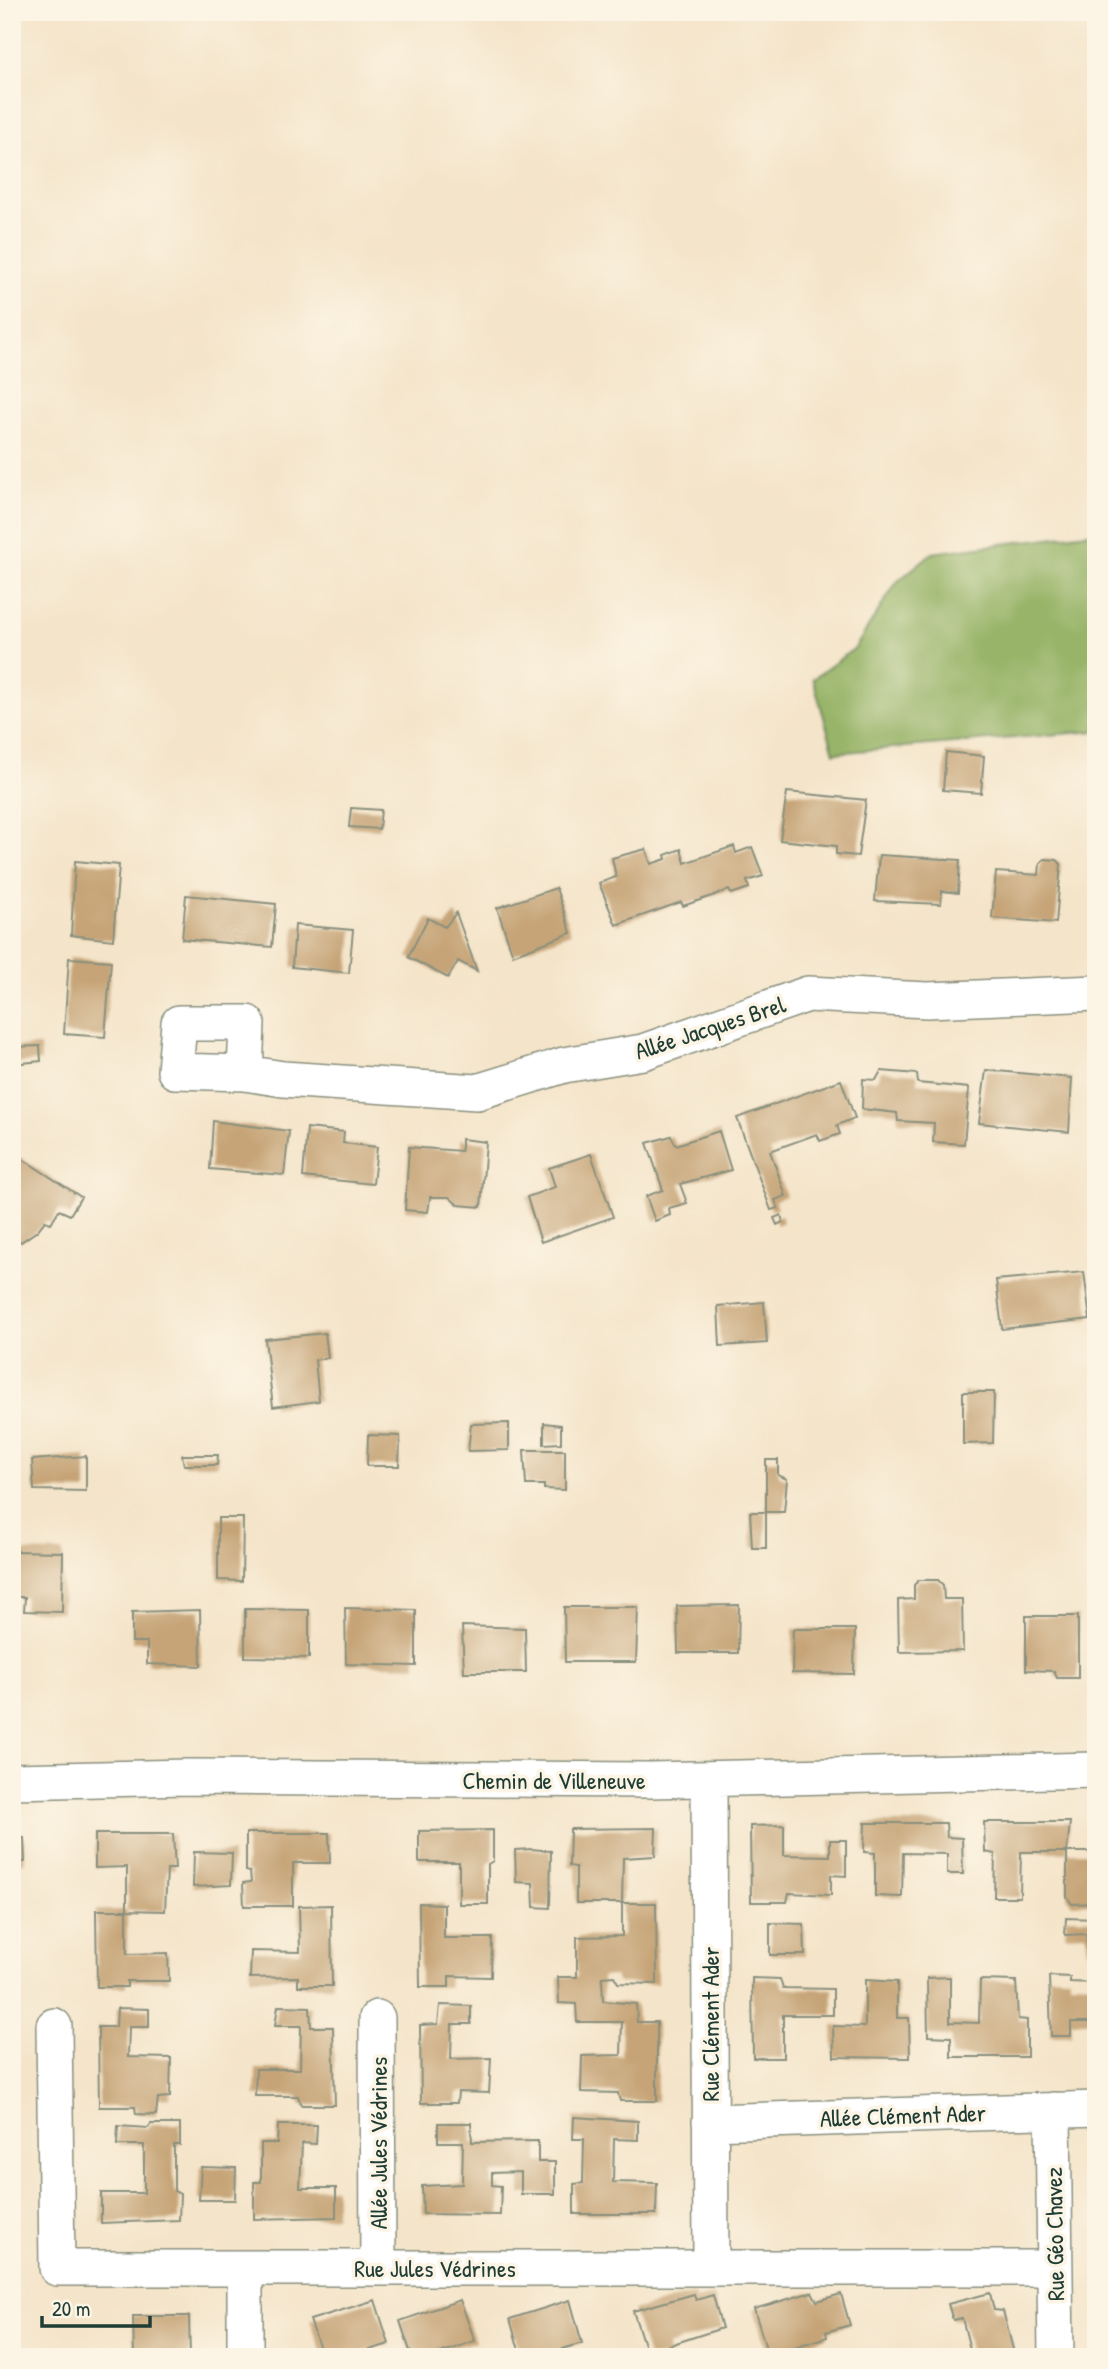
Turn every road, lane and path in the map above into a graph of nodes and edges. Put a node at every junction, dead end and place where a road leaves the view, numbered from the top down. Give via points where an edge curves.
1 (1096, 993) edge
2 (245, 1073) dead end
3 (1096, 1770) edge
4 (709, 1779) junction
5 (12, 1781) edge
6 (377, 2018) dead end
7 (54, 2026) dead end
8 (1096, 2109) edge
9 (1052, 2110) junction
10 (710, 2122) junction
11 (12, 2255) edge
12 (244, 2268) junction
13 (378, 2268) junction
14 (711, 2268) junction
15 (1054, 2268) junction
16 (16, 2357) edge
17 (245, 2357) edge
18 (1056, 2357) edge

1 - 2 street, Allée Jacques Brel via 927,1000 808,994 643,1052 564,1065 477,1092
3 - 4 street, Chemin de Villeneuve
4 - 5 street, Chemin de Villeneuve
4 - 10 street, Rue Clément Ader
6 - 13 street, Allée Jules Védrines
7 - 12 street, Rue Jules Védrines via 57,2268
8 - 9 street, Allée Clément Ader
9 - 10 street, Allée Clément Ader
9 - 15 street, Rue Géo Chavez
10 - 14 street, Rue Clément Ader
11 - 16 path
12 - 13 street, Rue Jules Védrines
12 - 17 street
13 - 14 street, Rue Jules Védrines
14 - 15 street, Rue Jules Védrines
15 - 18 street, Rue Géo Chavez

